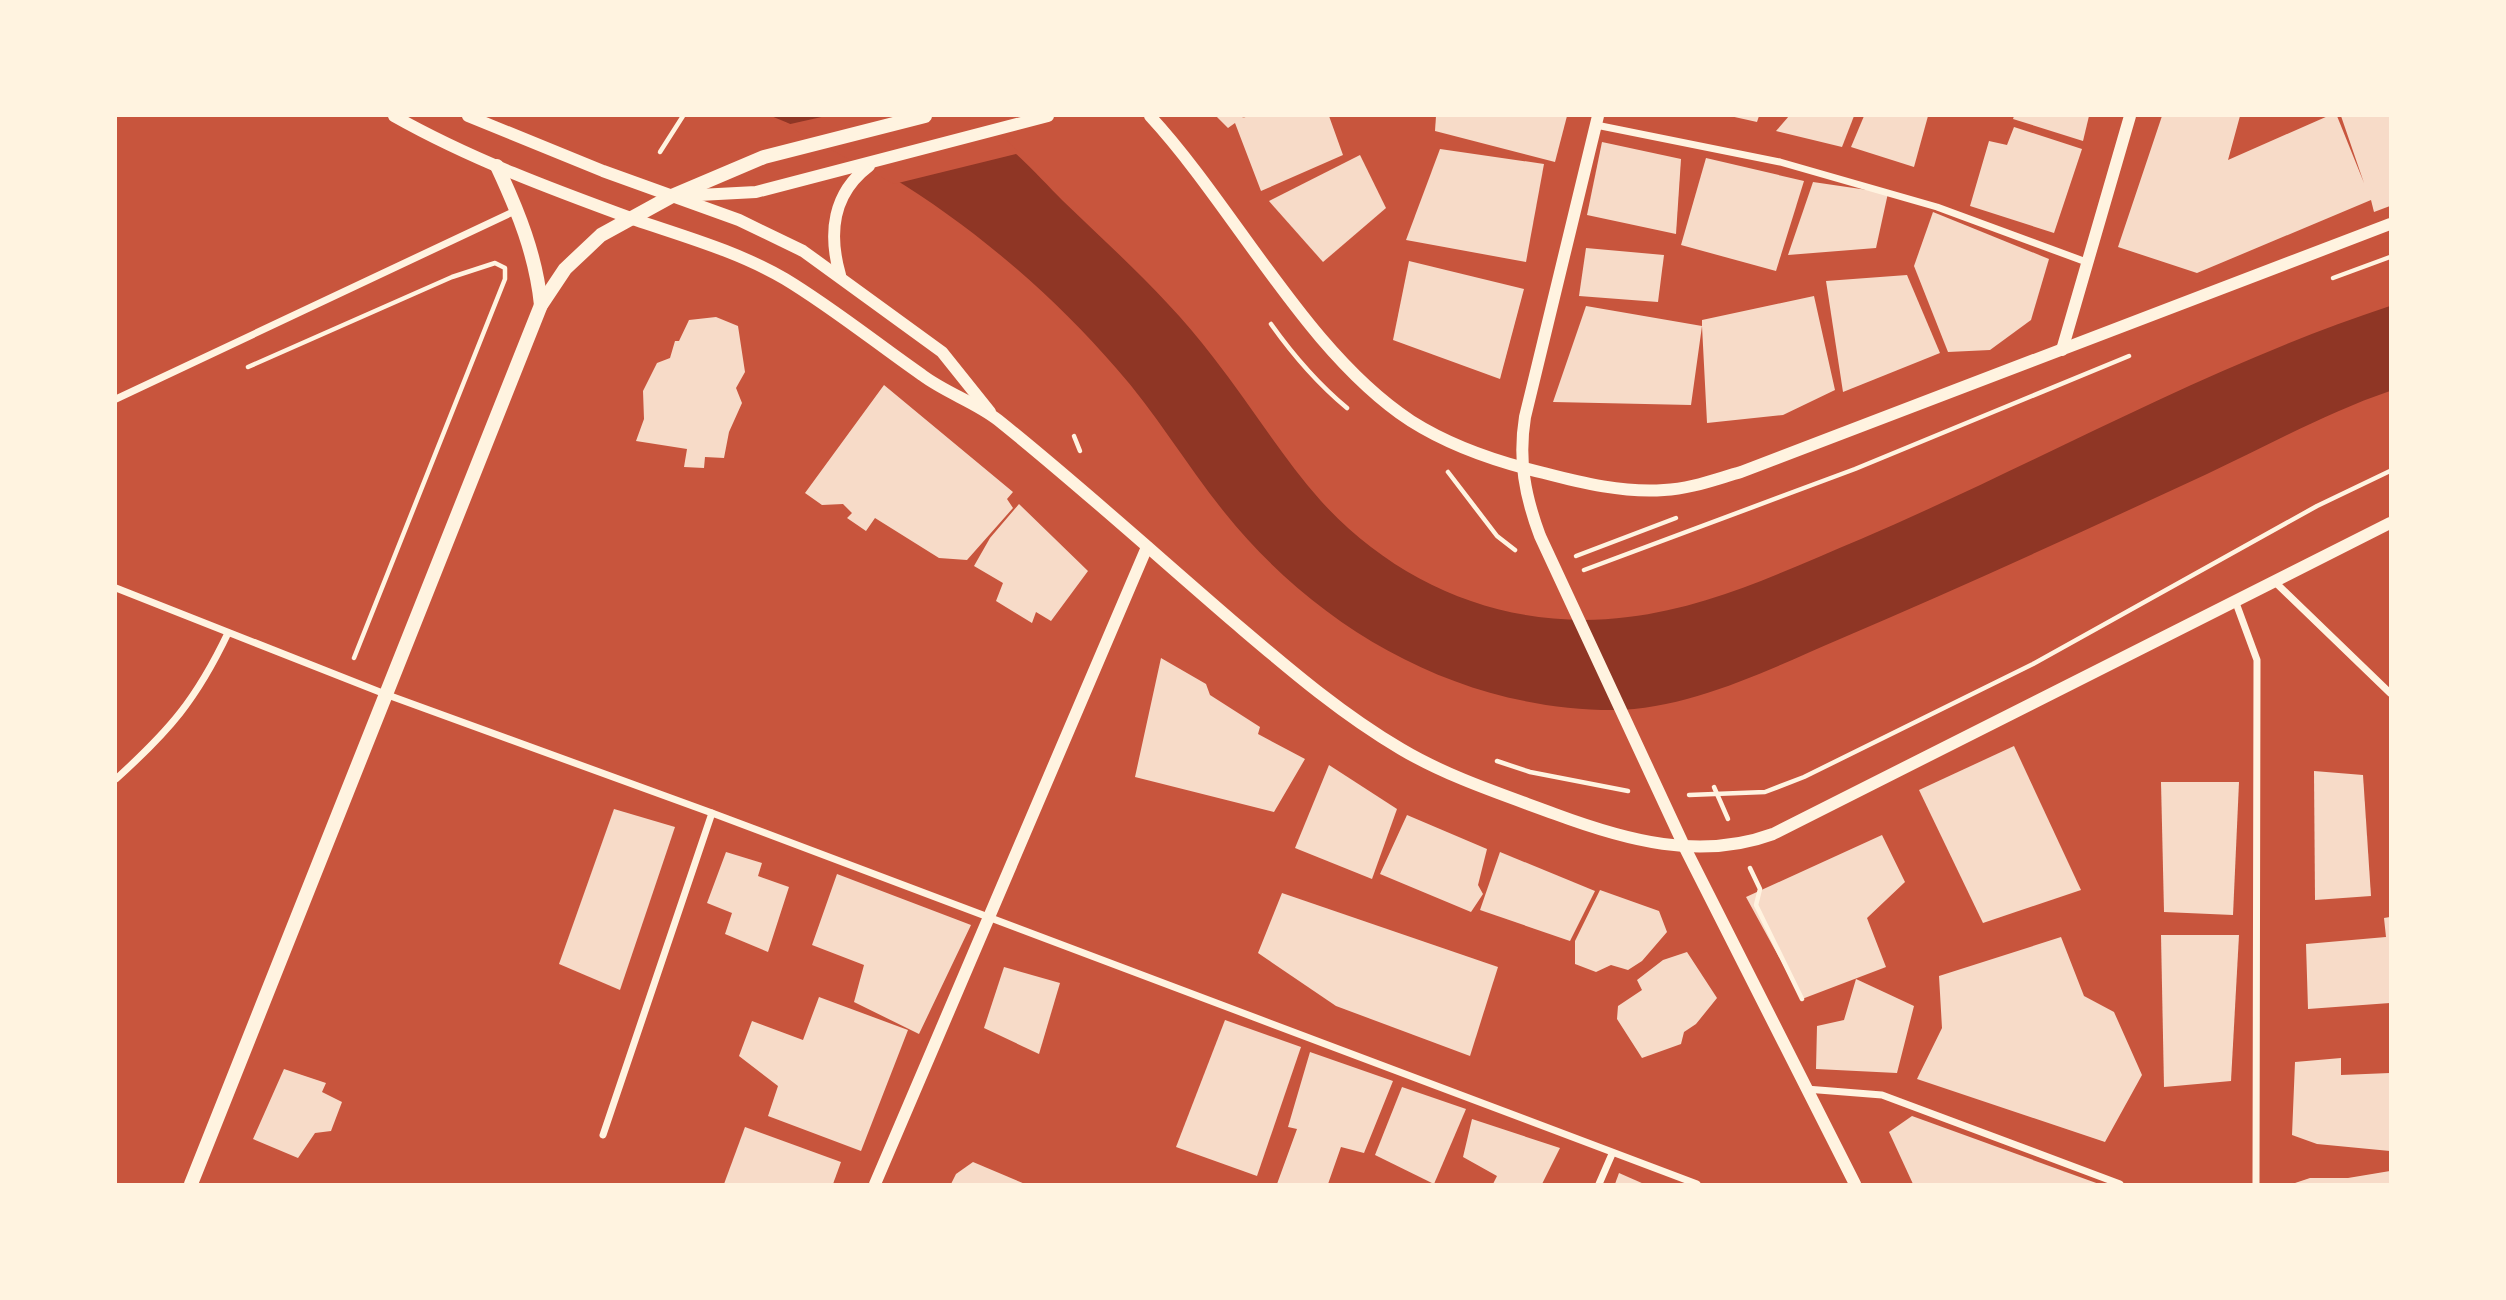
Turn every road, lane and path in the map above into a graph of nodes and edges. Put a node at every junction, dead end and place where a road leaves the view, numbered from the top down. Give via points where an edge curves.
1 (394, 116) edge
2 (468, 116) edge
3 (683, 116) edge
4 (919, 116) edge
5 (1048, 116) edge
6 (1150, 116) edge
7 (2130, 116) edge
8 (1597, 120) edge
9 (660, 152) dead end
10 (877, 161) junction
11 (496, 166) junction
12 (672, 196) junction
13 (518, 210) junction
14 (631, 218) junction
15 (2390, 224) edge
16 (2390, 257) edge
17 (2089, 263) junction
18 (839, 275) junction
19 (2325, 281) dead end
20 (541, 305) junction
21 (2062, 350) junction
22 (2140, 352) dead end
23 (244, 369) dead end
24 (116, 399) edge
25 (992, 415) junction
26 (1074, 436) dead end
27 (1088, 459) dead end
28 (1522, 468) junction
29 (2390, 471) edge
30 (2390, 523) edge
31 (1147, 547) junction
32 (1580, 572) dead end
33 (2276, 583) junction
34 (116, 588) edge
35 (2235, 603) junction
36 (228, 634) junction
37 (346, 678) junction
38 (2390, 693) edge
39 (385, 694) junction
40 (1493, 759) dead end
41 (116, 779) edge
42 (1714, 787) dead end
43 (1658, 790) junction
44 (1717, 794) junction
45 (712, 813) junction
46 (1740, 844) junction
47 (1685, 848) junction
48 (988, 919) junction
49 (1802, 999) dead end
50 (1805, 1089) junction
51 (603, 1135) dead end
52 (1612, 1154) junction
53 (191, 1185) edge
54 (875, 1185) edge
55 (1599, 1185) edge
56 (1698, 1185) edge
57 (1855, 1185) edge
58 (2120, 1185) edge
59 (2256, 1185) edge

1 - 11 street
2 - 12 street
3 - 9 path
4 - 12 main road via 775,154
5 - 10 street
6 - 28 street via 1211,186 1307,318 1364,383 1411,421 1443,439
7 - 17 street
8 - 17 street via 1792,166 1937,207
8 - 28 street via 1525,417
10 - 12 street via 756,192
10 - 18 street via 845,190 832,234
11 - 13 main road
11 - 14 street
12 - 14 main road
12 - 18 street via 738,220 803,251
13 - 20 main road via 538,276
13 - 24 street
14 - 20 main road via 601,235 576,258
14 - 25 street via 781,277 924,377
15 - 21 street
16 - 19 path
17 - 21 street
18 - 25 street via 942,352
20 - 39 main road
21 - 28 street via 1741,472 1689,487 1629,489
22 - 32 path via 1855,469
23 - 37 path via 465,273 495,263 505,268 505,279
25 - 31 street
26 - 27 path
28 - 43 street via 1531,514
29 - 44 path via 2317,506 2033,664 1804,777 1765,792
30 - 33 street
31 - 47 street via 1317,692 1404,751 1583,824
31 - 48 street
33 - 35 street
33 - 38 street
34 - 36 street
35 - 46 street via 1813,816
35 - 59 street via 2257,660
36 - 37 street
36 - 41 street via 200,689 166,733
37 - 39 street
39 - 45 street
39 - 53 main road
40 - 43 path via 1580,783
42 - 44 path
43 - 44 path
43 - 47 street
44 - 46 path
45 - 48 street
45 - 51 street
46 - 47 street
46 - 49 path via 1760,889 1756,905
47 - 50 street
48 - 52 street
48 - 54 street
50 - 57 street
50 - 58 street via 1882,1095
52 - 55 street
52 - 56 street

